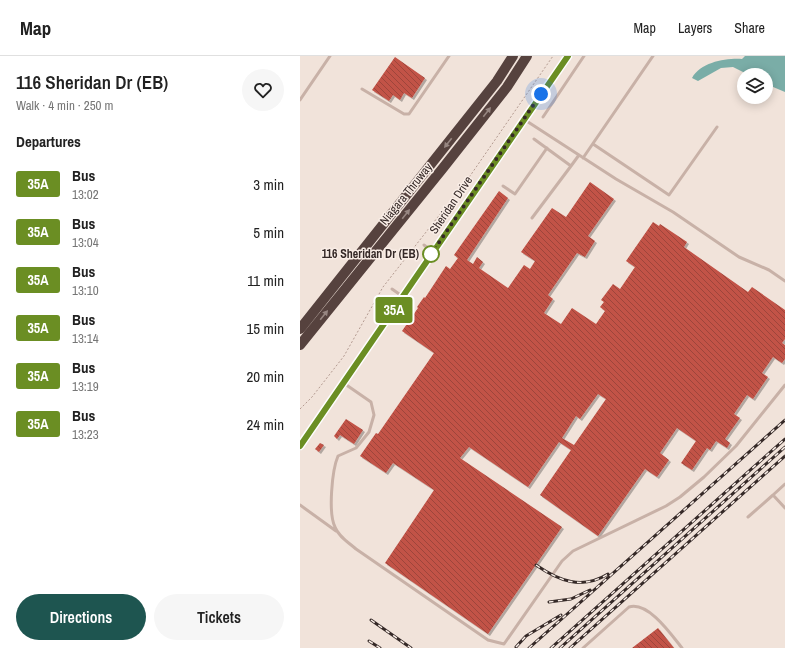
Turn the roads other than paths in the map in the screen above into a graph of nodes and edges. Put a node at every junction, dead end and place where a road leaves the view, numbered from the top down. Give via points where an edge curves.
1 (330, 56) edge
2 (449, 56) edge
3 (513, 56) edge
4 (528, 56) edge
5 (568, 56) edge
6 (584, 56) edge
7 (653, 56) edge
8 (362, 89) dead end
9 (300, 100) edge
10 (543, 117) dead end
11 (524, 120) junction
12 (717, 127) dead end
13 (534, 139) dead end
14 (593, 144) junction
15 (548, 148) junction
16 (579, 155) junction
17 (583, 158) junction
18 (571, 166) junction
19 (503, 186) dead end
20 (532, 218) dead end
21 (424, 245) dead end
22 (433, 252) junction
23 (785, 281) edge
24 (392, 289) dead end
25 (403, 296) junction
26 (300, 329) edge
27 (300, 345) edge
28 (343, 383) junction
29 (785, 385) edge
30 (300, 446) edge
31 (785, 484) edge
32 (773, 495) junction
33 (300, 505) edge
34 (785, 508) edge
35 (748, 517) dead end
36 (338, 533) junction
37 (583, 648) edge
38 (682, 648) edge

1 - 9 lane
2 - 8 lane via 409,114 404,114
3 -> 26 highway, Niagara Thruway via 497,81
27 -> 4 highway, Niagara Thruway via 448,162
5 - 11 main road, Sheridan Drive
6 - 10 lane
7 - 14 lane
11 - 16 lane
11 - 22 main road, Sheridan Drive
12 - 14 lane via 669,195
13 - 15 lane
14 - 17 lane
15 - 18 lane
15 - 19 lane via 515,194
16 - 17 lane
16 - 18 lane
17 - 23 lane via 673,212 739,257 769,270
18 - 20 lane
21 - 22 lane
22 - 25 main road, Sheridan Drive
24 - 25 lane
25 - 28 main road, Sheridan Drive
28 - 30 main road, Sheridan Drive
28 - 36 lane via 371,402 374,415 369,432 356,448 338,456 334,466 332,513
29 - 36 lane via 736,446 680,497 573,552 562,561 504,644 488,640 356,549
31 - 32 lane
32 - 34 lane
32 - 35 lane
33 - 36 lane
37 - 38 lane via 634,605 649,611

